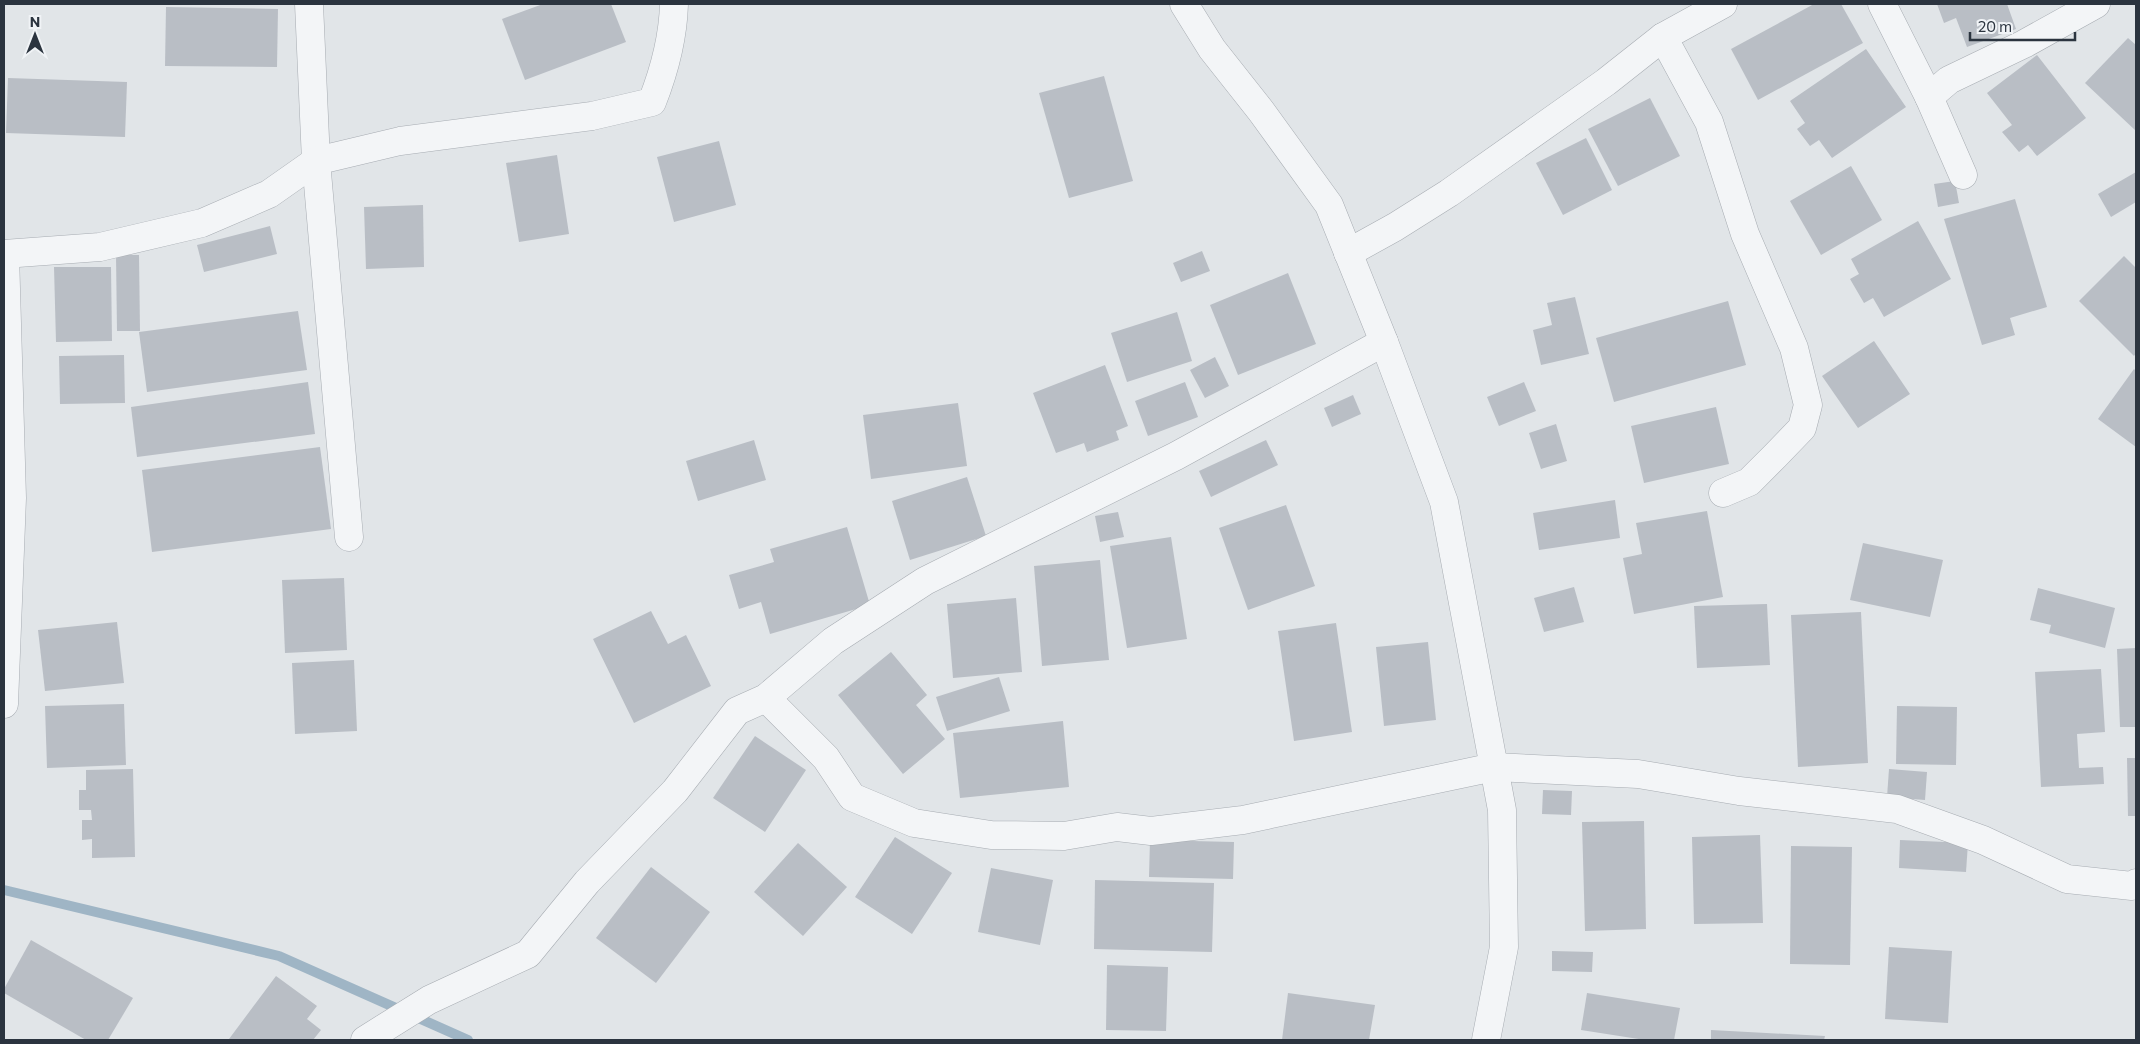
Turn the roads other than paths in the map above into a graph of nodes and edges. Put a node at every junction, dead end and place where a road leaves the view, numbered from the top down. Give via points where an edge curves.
1 (308, 4) edge
2 (674, 4) edge
3 (1184, 4) edge
4 (1723, 4) edge
5 (1882, 4) edge
6 (2096, 4) edge
7 (1663, 37) junction
8 (1929, 97) junction
9 (316, 161) junction
10 (1963, 175) dead end
11 (1348, 253) junction
12 (5, 254) edge
13 (1384, 342) junction
14 (1723, 493) dead end
15 (349, 537) dead end
16 (766, 698) junction
17 (4, 704) edge
18 (1494, 767) junction
19 (2136, 883) edge
20 (365, 1040) edge
21 (1486, 1040) edge

1 - 9 street
2 - 9 street via 674,28 666,67 652,102 592,116 400,141
3 - 11 street via 1212,49 1329,205
4 - 7 street
5 - 8 street
6 - 8 street via 1949,80
7 - 11 street via 1606,82 1449,193
7 - 14 street via 1709,122 1744,234 1794,348 1808,405 1802,428 1775,456 1749,482
8 - 10 street
9 - 12 street via 269,194 202,223 100,247
9 - 15 street
11 - 13 street
12 - 17 street via 12,498
13 - 16 street via 1176,456 924,581 833,641
13 - 18 street via 1444,502
16 - 18 street via 826,758 852,797 914,823 992,835 1064,836 1117,827 1151,831 1243,820
16 - 20 street via 737,710 675,791 587,882 528,954 429,1000
18 - 19 street via 1638,774 1739,791 1897,809 1983,840 2067,879 2132,886
18 - 21 street via 1502,810 1504,948

